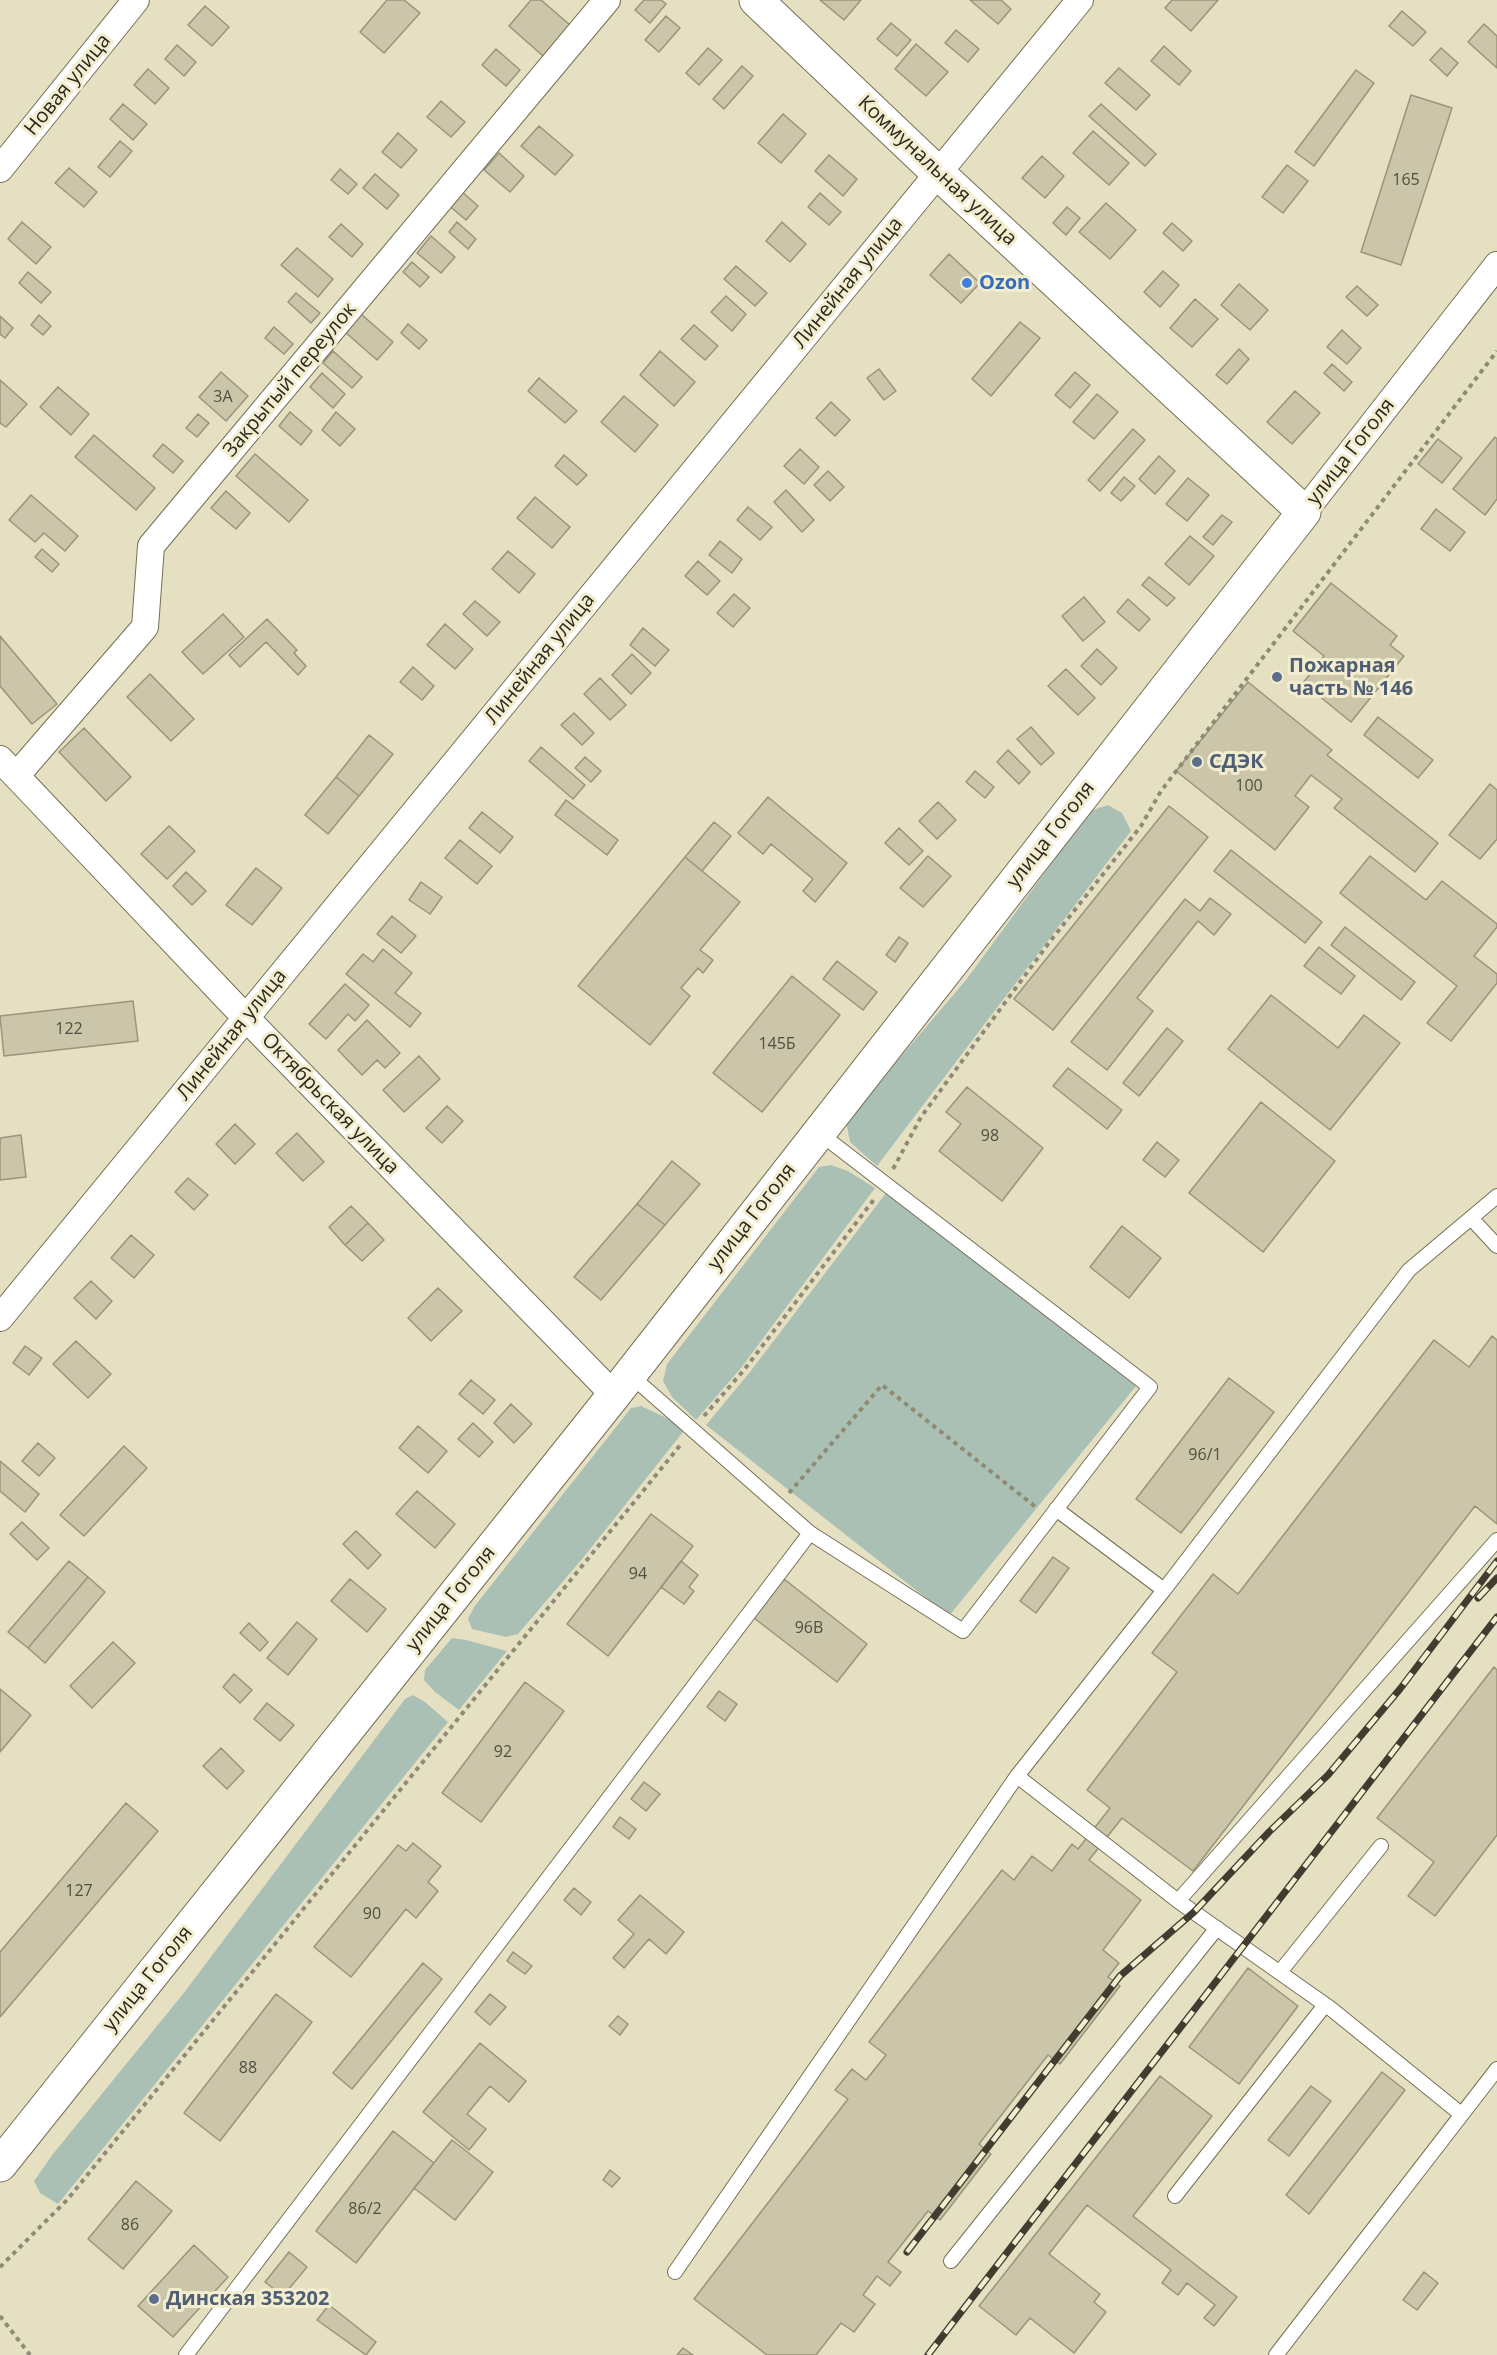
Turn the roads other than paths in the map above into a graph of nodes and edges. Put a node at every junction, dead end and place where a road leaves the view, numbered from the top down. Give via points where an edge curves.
1 (136, 0) edge
2 (607, 0) edge
3 (756, 0) edge
4 (1080, 0) edge
5 (0, 169) edge
6 (938, 173) junction
7 (1497, 265) edge
8 (1304, 513) junction
9 (8, 767) edge
10 (246, 1018) junction
11 (818, 1132) junction
12 (1497, 1196) edge
13 (1471, 1218) junction
14 (1497, 1246) edge
15 (0, 1318) edge
16 (621, 1384) junction
17 (1053, 1513) junction
18 (810, 1533) junction
19 (1497, 1540) edge
20 (1164, 1590) junction
21 (1017, 1776) junction
22 (1381, 1846) dead end
23 (1178, 1901) junction
24 (1217, 1929) junction
25 (1280, 1972) junction
26 (1325, 2005) junction
27 (1497, 2069) edge
28 (1461, 2114) junction
29 (0, 2164) edge
30 (1175, 2196) dead end
31 (951, 2261) dead end
32 (675, 2272) dead end
33 (186, 2355) edge
34 (1276, 2355) edge

1 - 5 street, Новая улица
2 - 9 street, Закрытый переулок via 151,546 146,627
3 - 6 street, Коммунальная улица
4 - 6 street, Линейная улица
6 - 8 street, Коммунальная улица
6 - 10 street, Линейная улица
7 - 8 street, улица Гоголя
8 - 11 street, улица Гоголя
9 - 10 street, Октябрьская улица
10 - 15 street, Линейная улица
10 - 16 street, Октябрьская улица
11 - 16 street, улица Гоголя
11 - 17 lane via 1150,1387
12 - 13 lane
13 - 14 lane
13 - 20 lane via 1409,1270
16 - 18 lane via 693,1430
16 - 29 street, улица Гоголя
17 - 18 lane via 963,1631
17 - 20 lane
18 - 33 lane
19 - 23 lane
20 - 21 lane
21 - 23 lane
21 - 32 lane
22 - 25 lane
23 - 24 lane
24 - 25 lane
24 - 31 lane
25 - 26 lane
26 - 28 lane
26 - 30 lane
27 - 28 lane
28 - 34 lane

